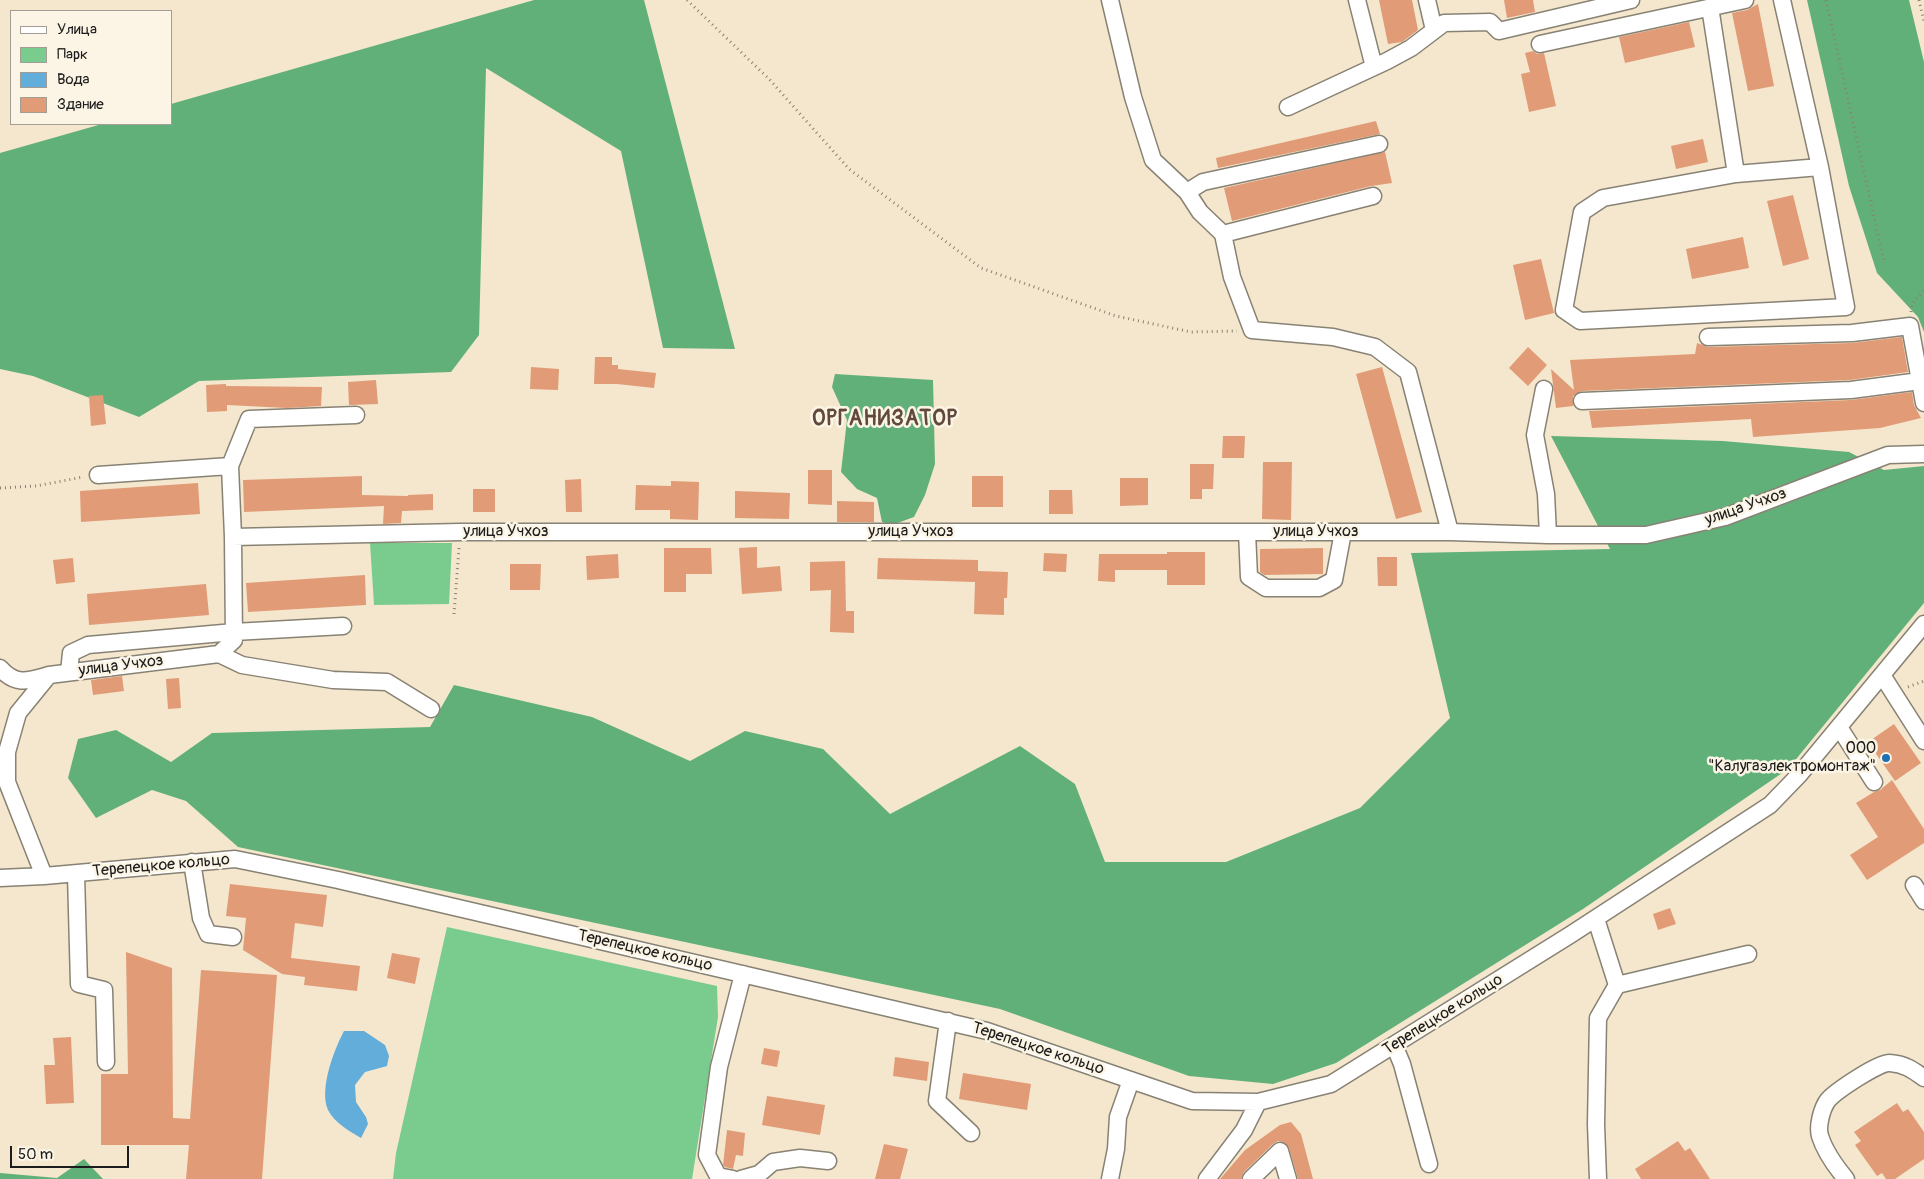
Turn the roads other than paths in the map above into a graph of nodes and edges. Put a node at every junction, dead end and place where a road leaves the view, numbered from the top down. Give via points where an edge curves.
1 (1110, 0) edge
2 (1356, 0) edge
3 (1427, 0) edge
4 (1631, 0) edge
5 (1745, 0) edge
6 (1782, 0) edge
7 (1710, 7) junction
8 (1434, 30) junction
9 (1540, 44) dead end
10 (1374, 68) junction
11 (1288, 107) dead end
12 (1379, 144) dead end
13 (1820, 167) junction
14 (1736, 174) junction
15 (1188, 192) junction
16 (1373, 196) dead end
17 (1223, 234) junction
18 (1708, 337) dead end
19 (1920, 381) junction
20 (1544, 389) dead end
21 (1582, 401) dead end
22 (1924, 403) edge
23 (356, 415) dead end
24 (1924, 454) edge
25 (230, 466) junction
26 (98, 475) road end
27 (1247, 532) junction
28 (1343, 532) junction
29 (1450, 532) junction
30 (1548, 535) junction
31 (233, 537) junction
32 (1924, 624) edge
33 (342, 626) dead end
34 (234, 632) junction
35 (218, 654) junction
36 (0, 668) edge
37 (69, 672) junction
38 (49, 675) junction
39 (1882, 675) junction
40 (431, 709) dead end
41 (1839, 727) junction
42 (1924, 742) edge
43 (1874, 782) dead end
44 (192, 862) junction
45 (76, 874) junction
46 (44, 876) junction
47 (0, 878) edge
48 (1914, 885) dead end
49 (1924, 901) edge
50 (1596, 918) junction
51 (233, 937) dead end
52 (1748, 954) dead end
53 (743, 974) junction
54 (1617, 985) junction
55 (948, 1021) junction
56 (1394, 1045) junction
57 (106, 1062) dead end
58 (1924, 1078) edge
59 (1131, 1080) junction
60 (1258, 1102) junction
61 (971, 1133) dead end
62 (828, 1161) dead end
63 (1429, 1164) dead end
64 (733, 1179) edge
65 (741, 1179) edge
66 (1110, 1179) edge
67 (1207, 1179) edge
68 (1251, 1179) edge
69 (1288, 1179) edge
70 (1598, 1179) edge
71 (1846, 1179) edge

1 - 15 street via 1133,97 1153,160
2 - 10 street
3 - 8 street
4 - 8 street via 1499,31 1490,22 1444,23
5 - 7 street
6 - 13 street
7 - 9 street
7 - 14 street
8 - 10 street via 1411,48
10 - 11 street
12 - 15 street via 1203,182
13 - 14 street
13 - 14 street via 1846,307 1580,321 1564,310 1582,212 1603,198
15 - 17 street via 1200,212
16 - 17 street
17 - 29 street via 1232,277 1252,330 1333,337 1374,347 1408,372
18 - 19 street via 1852,333 1910,326
19 - 21 street via 1851,390
19 - 22 street
20 - 30 street via 1535,435 1546,494
23 - 25 street via 249,418
24 - 30 street, улица Учхоз via 1888,455 1725,517 1646,535
25 - 26 street
25 - 31 street
27 - 28 street, улица Учхоз
27 - 28 street via 1249,576 1266,588 1319,588 1334,580
27 - 31 street, улица Учхоз via 460,532
28 - 29 street, улица Учхоз
29 - 30 street, улица Учхоз
31 - 34 street
32 - 39 street, Терепецкое кольцо
33 - 34 street
34 - 35 street via 234,640
34 - 37 street via 88,645 71,653
35 - 37 street, улица Учхоз
35 - 40 street via 242,665 324,679 387,682
36 - 38 street, улица Учхоз via 8,677 27,682
37 - 38 street, улица Учхоз
38 - 46 street via 18,713 7,752 7,782
39 - 41 street, Терепецкое кольцо
39 - 42 street
41 - 43 street
41 - 50 street, Терепецкое кольцо via 1770,805
44 - 45 street, Терепецкое кольцо
44 - 51 street via 208,934
44 - 53 street, Терепецкое кольцо via 235,859 285,868
45 - 46 street, Терепецкое кольцо
45 - 57 street via 79,984 104,990
46 - 47 street, Терепецкое кольцо
48 - 49 street
50 - 54 street
50 - 56 street, Терепецкое кольцо
52 - 54 street
53 - 55 street, Терепецкое кольцо
53 - 64 street via 719,1067 707,1155 718,1176
54 - 70 street via 1598,1018
55 - 59 street, Терепецкое кольцо
55 - 61 street via 937,1101
56 - 60 street, Терепецкое кольцо via 1331,1084
56 - 63 street
58 - 71 street via 1906,1065 1888,1063 1858,1077 1828,1100 1820,1118 1820,1136 1834,1164
59 - 60 street, Терепецкое кольцо via 1192,1101
59 - 66 street via 1118,1117
60 - 67 street via 1244,1130
62 - 65 street via 800,1158 772,1162 759,1174
68 - 69 street via 1280,1151

